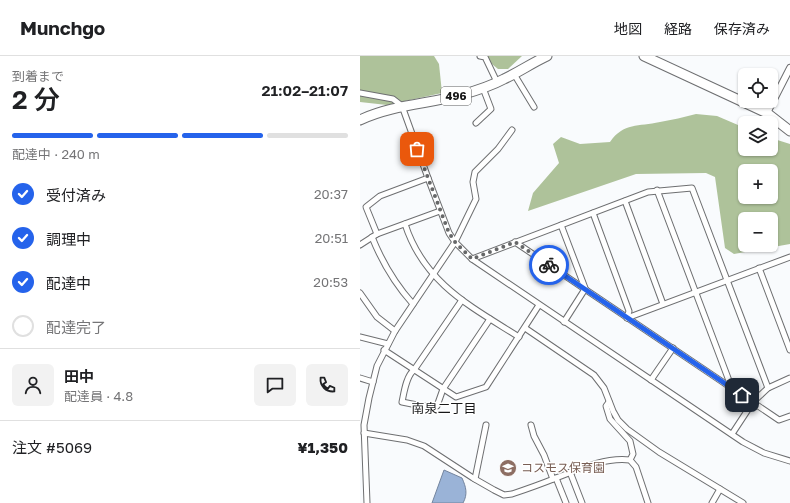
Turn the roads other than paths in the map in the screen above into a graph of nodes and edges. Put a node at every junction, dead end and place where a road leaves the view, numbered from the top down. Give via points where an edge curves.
1 (480, 56) edge
2 (547, 56) edge
3 (644, 56) edge
4 (790, 68) edge
5 (514, 74) junction
6 (497, 82) junction
7 (483, 88) junction
8 (360, 93) edge
9 (402, 106) junction
10 (534, 107) dead end
11 (767, 113) junction
12 (360, 120) edge
13 (476, 123) dead end
14 (512, 130) dead end
15 (790, 131) edge
16 (428, 178) junction
17 (657, 190) junction
18 (625, 201) junction
19 (440, 210) junction
20 (592, 213) junction
21 (405, 224) junction
22 (561, 225) junction
23 (377, 234) junction
24 (372, 237) junction
25 (455, 242) junction
26 (515, 242) junction
27 (360, 245) edge
28 (790, 257) edge
29 (472, 259) junction
30 (759, 268) junction
31 (433, 275) junction
32 (727, 280) junction
33 (585, 289) junction
34 (360, 292) edge
35 (696, 292) junction
36 (462, 300) junction
37 (413, 304) junction
38 (664, 304) junction
39 (539, 306) junction
40 (490, 318) junction
41 (627, 318) junction
42 (564, 322) junction
43 (525, 328) junction
44 (394, 331) junction
45 (518, 336) junction
46 (360, 337) edge
47 (388, 344) junction
48 (672, 348) junction
49 (384, 350) junction
50 (790, 350) edge
51 (414, 370) junction
52 (360, 378) edge
53 (790, 378) edge
54 (651, 380) junction
55 (373, 382) junction
56 (731, 387) junction
57 (768, 388) junction
58 (443, 389) junction
59 (609, 402) junction
60 (753, 402) junction
61 (790, 416) edge
62 (362, 424) edge
63 (531, 424) dead end
64 (486, 425) dead end
65 (364, 433) junction
66 (732, 434) junction
67 (360, 440) edge
68 (630, 460) junction
69 (790, 461) edge
70 (570, 472) junction
71 (555, 478) junction
72 (475, 479) junction
73 (720, 489) junction
74 (367, 503) edge
75 (566, 503) edge
76 (582, 503) edge
77 (648, 503) edge
78 (712, 503) edge
79 (743, 503) edge

1 - 6 street via 485,57
2 - 5 highway, 496
3 - 11 highway
4 - 11 street
5 - 6 highway, 496
5 - 10 street
6 - 7 highway, 496
7 - 9 highway, 496
7 - 13 street via 491,109
8 - 9 street via 393,99
9 - 12 highway, 496
9 - 16 street
11 - 15 highway
14 - 25 street via 498,149 475,172 473,182 476,199
16 - 19 street
16 - 23 street via 380,196 366,207
17 - 18 street
17 - 32 street via 692,188
17 - 35 street
18 - 20 street
18 - 38 street
19 - 21 street
19 - 25 street
20 - 22 street
20 - 41 street via 629,311
21 - 23 street
21 - 31 street via 416,250
22 - 26 street
22 - 33 street
23 - 24 street
24 - 27 street
24 - 37 street via 377,252 396,283
25 - 29 street
25 - 31 street
26 - 29 street
26 - 33 street
28 - 30 street
29 - 39 street
30 - 32 street
30 - 50 street
31 - 36 street
31 - 37 street
32 - 35 street
32 - 57 street
33 - 41 street
33 - 42 street
34 - 44 street via 377,317
35 - 38 street
35 - 56 street
36 - 40 street
36 - 51 street
37 - 44 street
38 - 41 street
39 - 42 street
39 - 43 street
40 - 45 street
40 - 58 street
41 - 48 street
42 - 54 street
43 - 45 street
43 - 59 street via 594,375 604,388
44 - 47 street
45 - 58 street via 486,387 456,397
46 - 47 street
47 - 49 street
48 - 54 street
48 - 56 street
49 - 51 street
49 - 55 street
51 - 58 street
51 - 58 street via 411,372 402,402 437,406
52 - 55 street
53 - 57 street
54 - 66 street
55 - 62 street
56 - 60 street
57 - 60 street
59 - 68 street via 606,406 610,419 630,441 633,454
59 - 73 street via 618,420 627,429
60 - 61 street via 779,420
60 - 66 street
62 - 65 street
63 - 71 street via 534,436
64 - 72 street
65 - 67 street
65 - 72 street via 407,440 424,446
65 - 74 street
66 - 69 street via 764,452
68 - 70 street via 612,460
68 - 77 street via 636,467
70 - 71 street
70 - 76 street
71 - 72 street via 508,495
71 - 75 street
73 - 78 street
73 - 79 street

